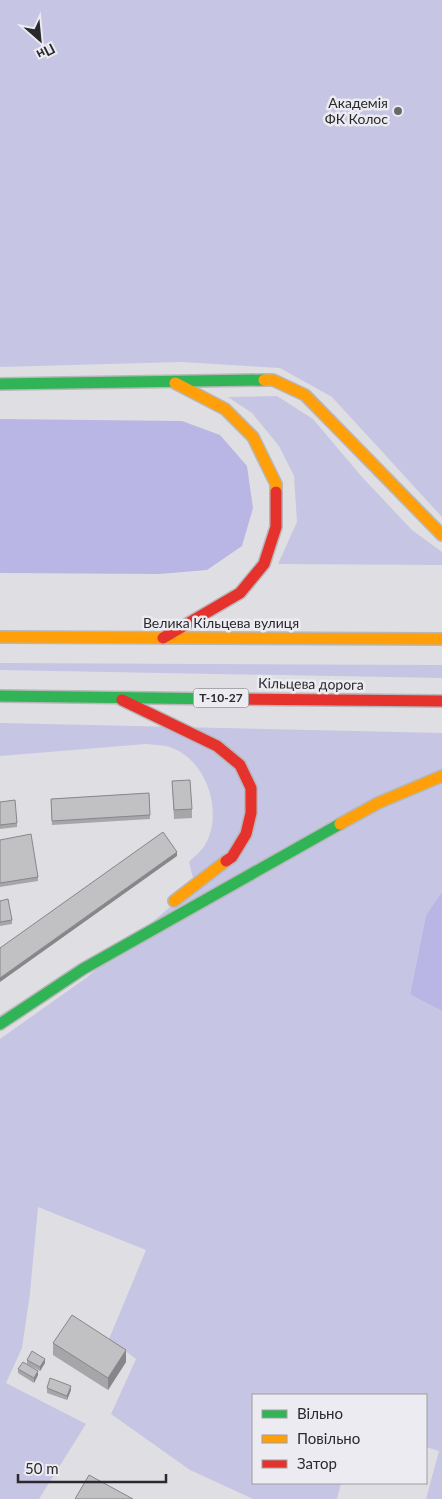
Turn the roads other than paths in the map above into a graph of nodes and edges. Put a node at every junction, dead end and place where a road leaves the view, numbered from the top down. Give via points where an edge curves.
1 (172, 381) junction
2 (0, 384) edge
3 (442, 535) edge
4 (0, 637) edge
5 (163, 638) junction
6 (442, 640) edge
7 (0, 696) edge
8 (115, 697) junction
9 (442, 701) edge
10 (442, 776) edge
11 (165, 907) dead end
12 (149, 918) dead end
13 (83, 970) junction
14 (0, 1024) edge

1 - 2 highway
1 - 3 highway via 272,380 305,395
1 - 5 highway via 225,409 253,437 276,484 276,526 264,564 240,593
4 - 5 highway, Велика Кільцева вулиця
5 - 6 highway, Велика Кільцева вулиця
7 - 8 highway, Кільцева дорога / Т-10-27
8 - 9 highway, Кільцева дорога / Т-10-27
8 - 11 highway via 217,746 240,765 251,788 248,827 232,857
10 - 13 highway via 378,803
12 - 13 highway
13 - 14 highway

